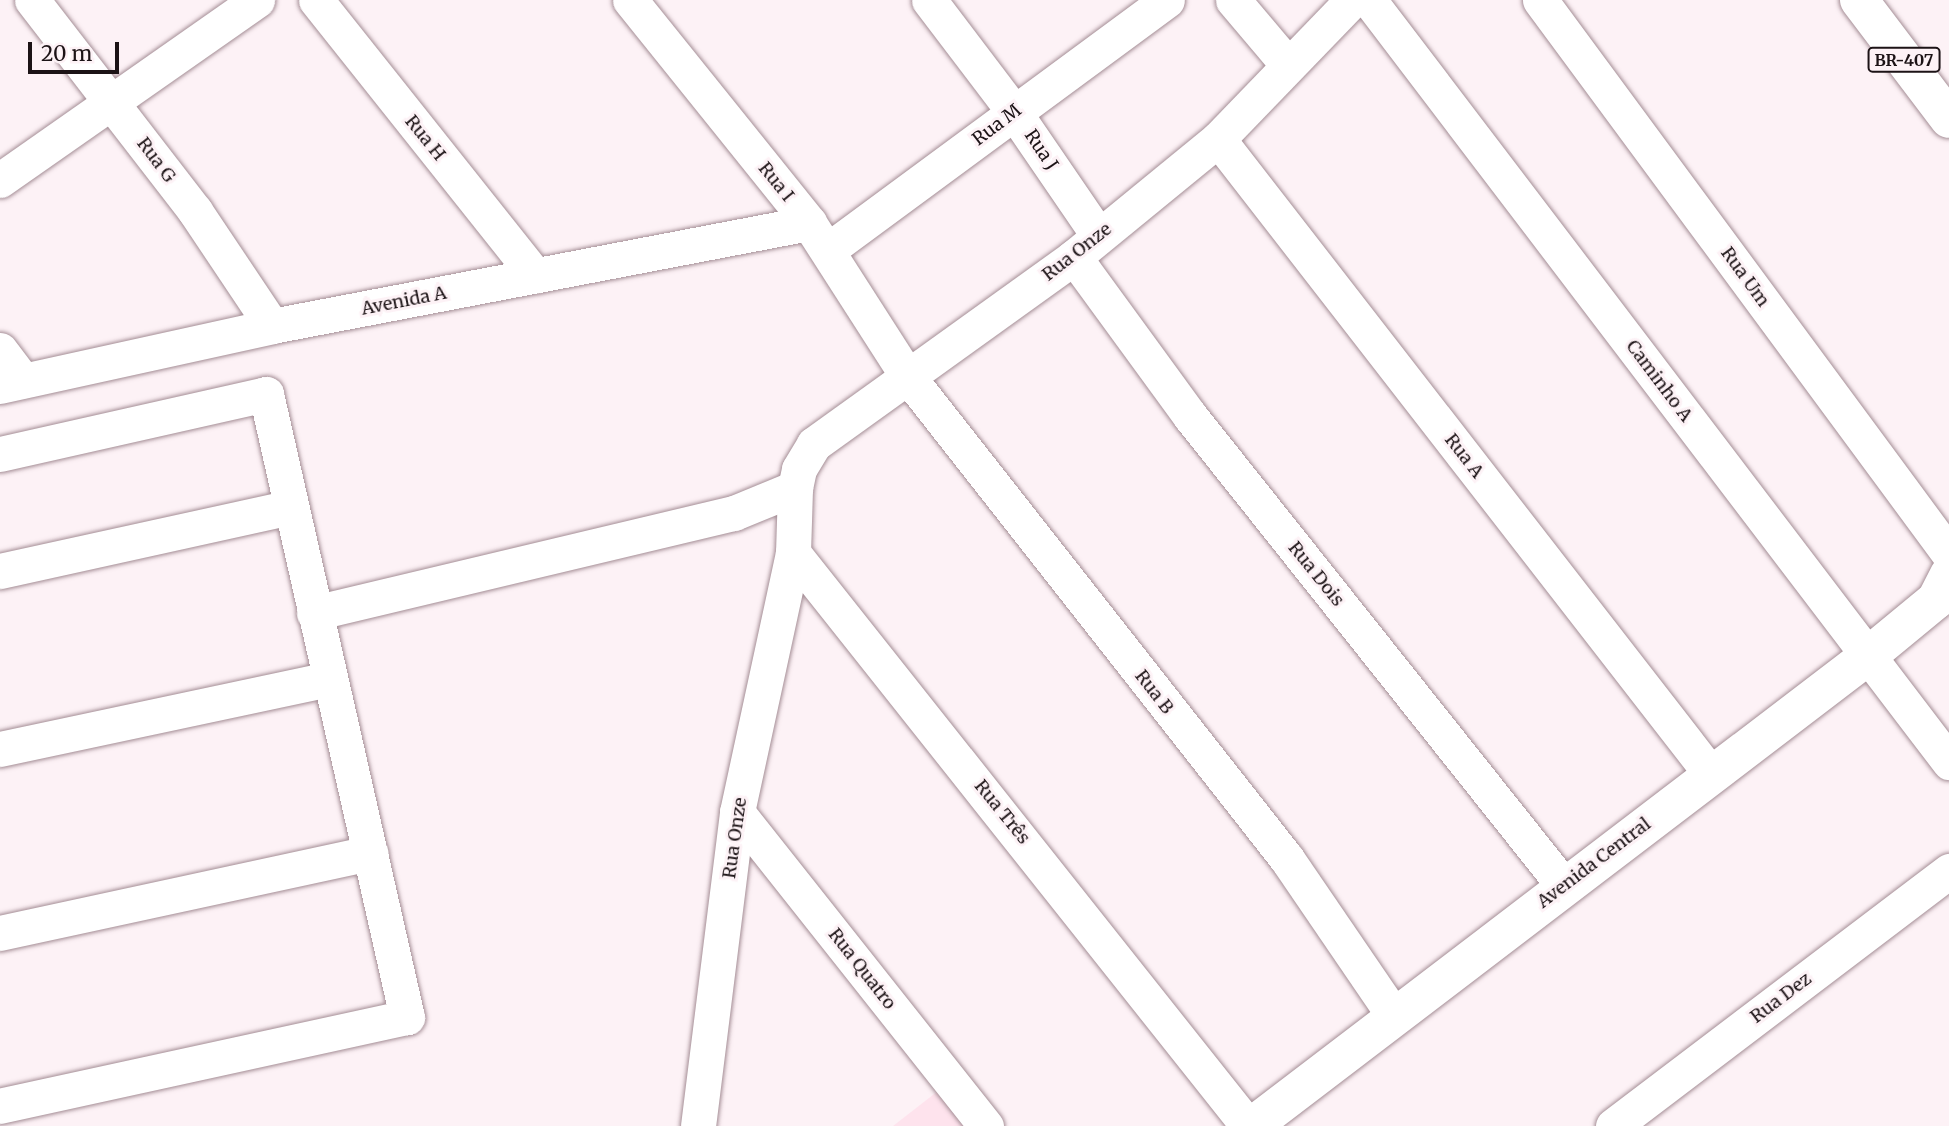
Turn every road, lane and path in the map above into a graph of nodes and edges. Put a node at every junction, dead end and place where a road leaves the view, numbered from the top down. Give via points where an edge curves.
1 (32, 0) edge
2 (257, 0) edge
3 (316, 0) edge
4 (630, 0) edge
5 (929, 0) edge
6 (1167, 0) edge
7 (1233, 0) edge
8 (1352, 0) edge
9 (1369, 0) edge
10 (1540, 0) edge
11 (1859, 0) edge
12 (1289, 65) junction
13 (112, 103) junction
14 (1014, 112) junction
15 (1949, 119) edge
16 (1217, 139) junction
17 (0, 180) edge
18 (819, 237) junction
19 (1087, 247) junction
20 (536, 275) junction
21 (272, 326) junction
22 (0, 350) edge
23 (906, 374) junction
24 (11, 383) edge
25 (0, 454) edge
26 (795, 488) junction
27 (291, 507) junction
28 (793, 553) junction
29 (1949, 554) edge
30 (0, 570) edge
31 (1945, 590) edge
32 (314, 614) junction
33 (1868, 656) junction
34 (328, 679) junction
35 (0, 749) edge
36 (1949, 762) edge
37 (1711, 774) junction
38 (737, 812) junction
39 (370, 853) junction
40 (1949, 871) edge
41 (1564, 886) junction
42 (0, 933) edge
43 (1394, 1016) junction
44 (0, 1106) edge
45 (698, 1126) edge
46 (986, 1126) edge
47 (1250, 1126) edge
48 (1613, 1126) edge

1 - 13 street, Rua G
2 - 13 street
3 - 20 street, Rua H
4 - 18 street, Rua I
5 - 14 street, Rua J
6 - 14 street, Rua M
7 - 12 street
8 - 12 street, Rua Onze
9 - 33 street, Caminho A
10 - 29 street, Rua Um
11 - 15 street, BR-407
12 - 16 street, Rua Onze
13 - 17 street
13 - 21 street, Rua G via 195,211
14 - 18 street, Rua M
14 - 19 street, Rua J
16 - 19 street, Rua Onze
16 - 37 street, Rua A
18 - 20 street, Avenida A
18 - 23 street, Rua I
19 - 23 street, Rua Onze
19 - 41 street, Rua Dois via 1190,416
20 - 21 street, Avenida A
21 - 24 street, Avenida A
22 - 24 street
23 - 26 street, Rua Onze via 814,444 799,468
23 - 43 street, Rua B via 1287,859
25 - 27 street via 266,394
26 - 28 street
26 - 32 street via 734,513
27 - 30 street
27 - 32 street
28 - 38 street, Rua Onze
28 - 47 street, Rua Três
31 - 33 street, Avenida Central
32 - 34 street
33 - 36 street, Caminho A
33 - 37 street, Avenida Central
34 - 35 street
34 - 39 street
37 - 41 street, Avenida Central
38 - 45 street, Rua Onze
38 - 46 street, Rua Quatro
39 - 42 street
39 - 44 street via 407,1017
40 - 48 street, Rua Dez
41 - 43 street, Avenida Central
43 - 47 street, Avenida Central

